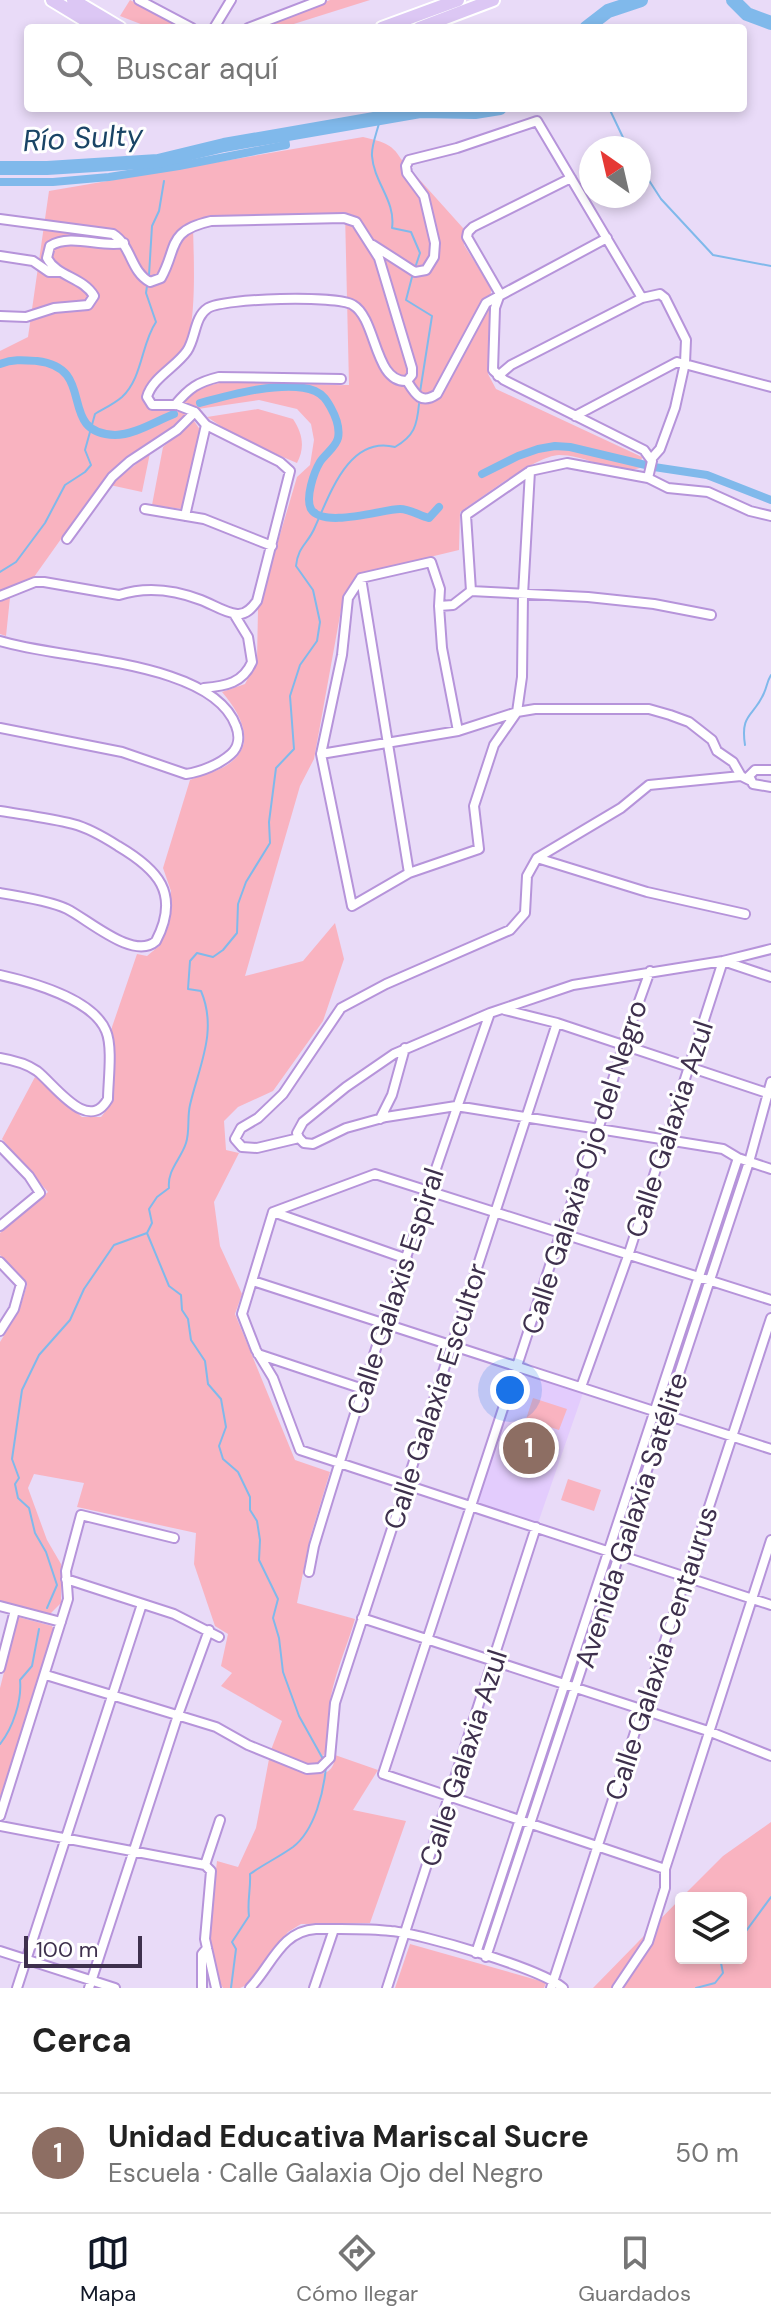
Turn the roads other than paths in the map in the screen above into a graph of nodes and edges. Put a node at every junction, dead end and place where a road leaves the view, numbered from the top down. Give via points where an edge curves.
1 (52, 0) edge
2 (73, 0) edge
3 (139, 0) edge
4 (231, 0) edge
5 (321, 0) edge
6 (458, 0) edge
7 (493, 0) edge
8 (150, 3) edge
9 (91, 24) edge
10 (113, 24) edge
11 (185, 24) edge
12 (216, 24) edge
13 (258, 24) edge
14 (393, 24) edge
15 (430, 24) edge
16 (571, 178) junction
17 (0, 219) edge
18 (607, 238) junction
19 (124, 243) junction
20 (372, 244) junction
21 (0, 256) edge
22 (61, 272) junction
23 (500, 294) junction
24 (642, 298) junction
25 (0, 316) edge
26 (685, 363) junction
27 (498, 376) junction
28 (341, 379) dead end
29 (407, 381) junction
30 (771, 387) edge
31 (175, 405) junction
32 (195, 412) junction
33 (575, 416) junction
34 (206, 425) junction
35 (652, 460) junction
36 (530, 471) junction
37 (648, 478) junction
38 (145, 509) dead end
39 (185, 516) junction
40 (771, 516) edge
41 (67, 539) dead end
42 (272, 546) junction
43 (361, 578) junction
44 (471, 591) junction
45 (523, 595) junction
46 (0, 596) edge
47 (439, 606) junction
48 (234, 614) junction
49 (711, 615) dead end
50 (0, 641) edge
51 (203, 688) junction
52 (517, 712) junction
53 (0, 728) edge
54 (458, 731) junction
55 (388, 741) junction
56 (321, 754) junction
57 (771, 770) edge
58 (745, 778) junction
59 (771, 787) edge
60 (0, 811) edge
61 (537, 858) junction
62 (409, 873) junction
63 (0, 893) edge
64 (745, 914) dead end
65 (771, 949) edge
66 (723, 961) junction
67 (650, 971) junction
68 (0, 975) edge
69 (771, 977) edge
70 (502, 1010) junction
71 (490, 1013) junction
72 (557, 1023) junction
73 (623, 1046) junction
74 (405, 1048) junction
75 (0, 1058) edge
76 (688, 1068) junction
77 (771, 1082) edge
78 (769, 1094) edge
79 (456, 1106) junction
80 (527, 1118) junction
81 (380, 1119) junction
82 (598, 1130) junction
83 (299, 1138) junction
84 (665, 1142) junction
85 (0, 1146) edge
86 (738, 1158) junction
87 (749, 1162) junction
88 (771, 1169) edge
89 (429, 1191) junction
90 (273, 1212) junction
91 (496, 1214) junction
92 (0, 1226) edge
93 (560, 1235) junction
94 (628, 1256) junction
95 (407, 1259) junction
96 (0, 1262) edge
97 (698, 1279) junction
98 (253, 1281) junction
99 (709, 1282) junction
100 (771, 1300) edge
101 (771, 1318) edge
102 (384, 1324) junction
103 (0, 1331) edge
104 (451, 1345) junction
105 (258, 1354) junction
106 (518, 1367) junction
107 (581, 1387) junction
108 (363, 1389) junction
109 (654, 1411) junction
110 (665, 1414) junction
111 (733, 1437) junction
112 (771, 1449) edge
113 (339, 1462) junction
114 (405, 1486) junction
115 (471, 1507) junction
116 (536, 1527) junction
117 (174, 1538) dead end
118 (771, 1540) edge
119 (608, 1551) junction
120 (619, 1554) junction
121 (309, 1572) dead end
122 (686, 1576) junction
123 (66, 1579) junction
124 (752, 1598) junction
125 (142, 1604) junction
126 (771, 1605) edge
127 (0, 1606) edge
128 (15, 1610) junction
129 (362, 1618) junction
130 (61, 1622) junction
131 (209, 1630) junction
132 (219, 1637) dead end
133 (427, 1640) junction
134 (494, 1661) junction
135 (0, 1668) edge
136 (46, 1675) junction
137 (564, 1684) junction
138 (575, 1688) junction
139 (111, 1695) junction
140 (642, 1710) junction
141 (178, 1715) junction
142 (708, 1731) junction
143 (771, 1756) edge
144 (451, 1797) junction
145 (0, 1816) edge
146 (520, 1819) junction
147 (220, 1820) dead end
148 (531, 1822) junction
149 (0, 1826) edge
150 (65, 1838) junction
151 (598, 1845) junction
152 (134, 1850) junction
153 (205, 1865) junction
154 (665, 1869) junction
155 (334, 1929) junction
156 (405, 1933) junction
157 (207, 1948) junction
158 (0, 1951) edge
159 (476, 1953) junction
160 (486, 1957) junction
161 (27, 1959) junction
162 (90, 1984) edge
163 (553, 1984) edge
164 (17, 1988) edge
165 (115, 1988) edge
166 (202, 1988) edge
167 (216, 1988) edge
168 (250, 1988) edge
169 (314, 1988) edge
170 (387, 1988) edge
171 (563, 1988) edge
172 (617, 1988) edge

1 - 9 highway
2 - 10 highway
3 - 8 street
4 - 12 street
5 - 13 street
6 - 14 highway
7 - 15 highway
8 - 11 street
16 - 18 street
16 - 20 street via 537,121 417,157 406,166 424,196 435,243 432,263 415,272
16 - 23 street via 468,232
17 - 19 street via 105,232
18 - 23 street
18 - 24 street
19 - 20 street via 138,274 150,282 161,278 179,237 211,221 344,218 356,222
19 - 22 street via 56,243 47,258
20 - 29 street via 412,368
21 - 22 street
22 - 25 street via 89,288 93,301 26,317
23 - 27 street via 492,363
23 - 29 street via 486,303 437,394 423,399
24 - 26 street via 665,298 686,340
24 - 27 street
26 - 30 street
26 - 33 street via 670,365
26 - 35 street via 675,408
27 - 33 street
28 - 31 street via 219,377 200,381
29 - 31 street via 391,375 364,315 349,302 227,303 203,311 189,348 148,392 152,405
31 - 32 street
32 - 34 street
32 - 41 street via 112,477
33 - 35 street via 638,446
34 - 39 street
34 - 42 street via 290,471
35 - 37 street
36 - 37 street via 567,463
36 - 44 street via 466,515
36 - 45 street
37 - 40 street via 668,488 718,495
38 - 39 street
39 - 42 street
42 - 48 street via 257,601 251,609
43 - 47 street via 431,562 440,589
43 - 55 street
43 - 56 street via 348,598
44 - 45 street
44 - 47 street via 453,605
45 - 49 street via 615,599
45 - 52 street
46 - 48 street via 35,582 119,595 159,589
47 - 54 street
48 - 51 street via 248,637 252,662 242,678
50 - 51 street via 178,678
51 - 53 street via 230,715 239,741 226,758 192,774 122,752
52 - 54 street
52 - 58 street via 649,709 670,715 712,740
52 - 62 street via 494,745 474,806 479,849
54 - 55 street
55 - 56 street
55 - 62 street
56 - 62 street via 352,906
57 - 58 street via 755,770
58 - 59 street
58 - 61 street via 649,785
60 - 63 street via 73,824 133,855 161,880 165,910 156,941 145,947 116,938 67,908
61 - 64 street via 647,892
61 - 83 street via 527,876 525,913 510,930 341,1008 283,1094 235,1139 242,1147 257,1148
65 - 66 street
66 - 67 street
66 - 69 street
66 - 76 street, Calle Galaxia Azul
67 - 70 street via 573,985
67 - 73 street, Calle Galaxia Ojo del Negro
68 - 75 street via 61,993 96,1016 108,1036 108,1099 95,1112 79,1110 33,1068
70 - 71 street
70 - 72 street
71 - 74 street
71 - 79 street, Calle Galaxis Espiral
72 - 73 street
72 - 80 street, Calle Galaxia Escultor
73 - 76 street
73 - 82 street, Calle Galaxia Ojo del Negro
74 - 81 street
74 - 83 street via 303,1122
76 - 78 street
76 - 84 street, Calle Galaxia Azul
77 - 78 street, Avenida Galaxia Satélite
78 - 87 street, Avenida Galaxia Satélite
79 - 80 street
79 - 81 street
79 - 89 street, Calle Galaxis Espiral
80 - 82 street
80 - 91 street, Calle Galaxia Escultor
81 - 83 street via 313,1144
82 - 84 street
82 - 93 street, Calle Galaxia Ojo del Negro
84 - 86 street via 723,1149
84 - 94 street, Calle Galaxia Azul
85 - 92 street via 40,1193
86 - 87 street
86 - 97 street, Avenida Galaxia Satélite
87 - 88 street
87 - 99 street, Avenida Galaxia Satélite
89 - 90 street via 375,1174
89 - 91 street
89 - 95 street, Calle Galaxis Espiral
90 - 95 street
90 - 98 street
91 - 93 street
91 - 104 street, Calle Galaxia Escultor
93 - 94 street
93 - 106 street, Calle Galaxia Ojo del Negro
94 - 97 street
94 - 107 street, Calle Galaxia Azul
95 - 102 street, Calle Galaxis Espiral
96 - 103 street via 21,1284
97 - 99 street
97 - 109 street, Avenida Galaxia Satélite
98 - 102 street
98 - 105 street via 242,1314
99 - 100 street
99 - 110 street, Avenida Galaxia Satélite
101 - 111 street, Calle Galaxia Centaurus
102 - 104 street
102 - 108 street, Calle Galaxis Espiral
104 - 106 street
104 - 114 street, Calle Galaxia Escultor
105 - 108 street
105 - 113 street via 273,1378 300,1450
106 - 107 street
106 - 115 street, Calle Galaxia Ojo del Negro
107 - 109 street
108 - 113 street, Calle Galaxis Espiral
109 - 110 street
109 - 119 street, Avenida Galaxia Satélite
110 - 111 street
110 - 120 street, Avenida Galaxia Satélite
111 - 112 street
111 - 122 street, Calle Galaxia Centaurus
113 - 114 street
113 - 121 street, Calle Galaxis Espiral
114 - 115 street
114 - 129 street, Calle Galaxia Escultor
115 - 116 street
115 - 133 street, Calle Galaxia Ojo del Negro
116 - 119 street
116 - 134 street, Calle Galaxia Azul
117 - 123 street via 81,1515
118 - 124 street
119 - 120 street
119 - 137 street, Avenida Galaxia Satélite
120 - 122 street
120 - 138 street, Avenida Galaxia Satélite
122 - 124 street
122 - 140 street, Calle Galaxia Centaurus
123 - 125 street
123 - 130 street via 68,1599
124 - 126 street
124 - 142 street
125 - 131 street
125 - 139 street
127 - 128 street
128 - 130 street
128 - 135 street
129 - 133 street
129 - 141 street, Calle Galaxia Escultor via 335,1703 330,1758 320,1768 307,1769
130 - 136 street
131 - 132 street
131 - 141 street
133 - 134 street
133 - 144 street, Calle Galaxia Ojo del Negro via 383,1774
134 - 137 street
134 - 144 street, Calle Galaxia Azul
136 - 139 street
136 - 145 street
137 - 138 street
137 - 146 street, Avenida Galaxia Satélite
138 - 140 street
138 - 148 street, Avenida Galaxia Satélite
139 - 141 street
139 - 150 street
140 - 142 street
140 - 151 street, Calle Galaxia Centaurus
141 - 152 street
142 - 143 street
142 - 154 street
144 - 146 street
144 - 156 street, Calle Galaxia Azul
146 - 148 street
146 - 159 street, Avenida Galaxia Satélite
147 - 153 street
148 - 151 street
148 - 160 street, Avenida Galaxia Satélite
149 - 150 street
150 - 152 street
150 - 161 street
151 - 154 street
151 - 163 street, Calle Galaxia Centaurus
152 - 153 street
152 - 162 street
153 - 157 street via 211,1871
154 - 172 street via 665,1888 648,1942
155 - 156 street
155 - 168 street via 304,1930 286,1940
155 - 169 street
156 - 159 street
156 - 170 street, Calle Galaxia Azul
157 - 166 street via 202,1954
157 - 167 street
158 - 161 street
159 - 160 street
160 - 163 street
161 - 162 street
161 - 164 street
162 - 165 street
163 - 171 street

